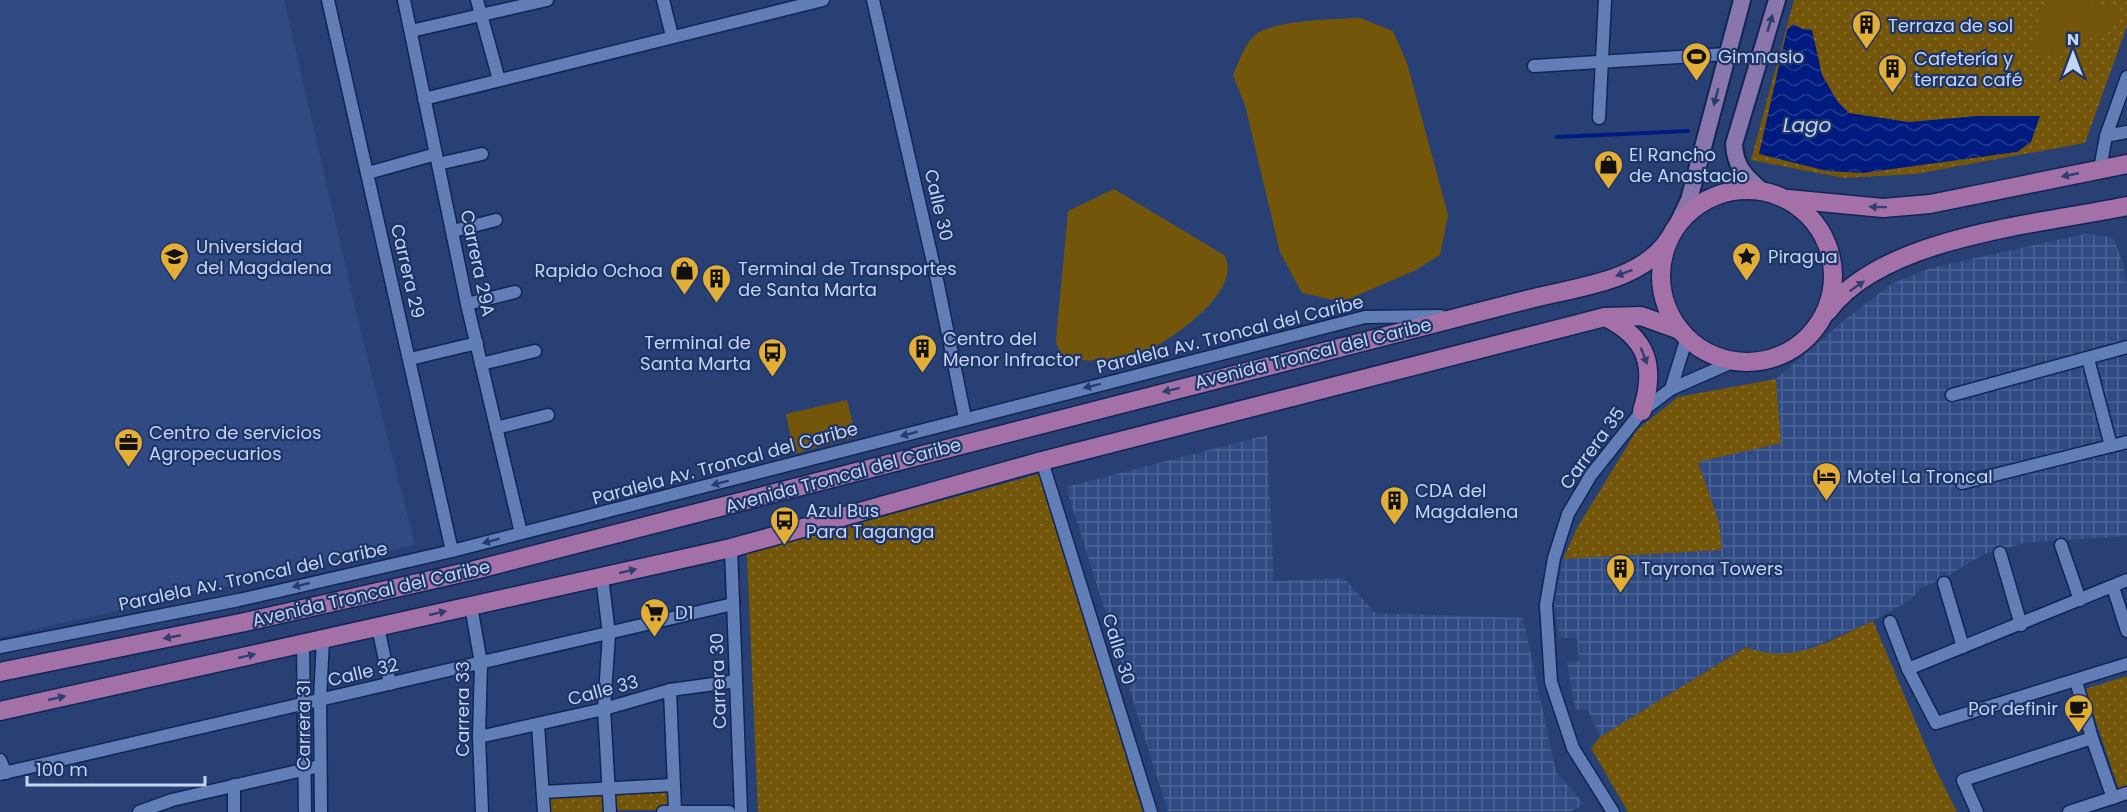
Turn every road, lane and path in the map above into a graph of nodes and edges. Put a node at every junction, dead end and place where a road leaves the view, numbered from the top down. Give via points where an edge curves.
1 (328, 0) edge
2 (404, 0) edge
3 (477, 0) edge
4 (547, 0) edge
5 (663, 0) edge
6 (824, 0) edge
7 (873, 0) edge
8 (1605, 0) edge
9 (1742, 0) edge
10 (1777, 0) edge
11 (482, 16) junction
12 (411, 32) junction
13 (672, 36) junction
14 (1727, 54) junction
15 (1602, 61) junction
16 (1534, 66) dead end
17 (2127, 77) edge
18 (499, 80) junction
19 (424, 99) junction
20 (1599, 118) dead end
21 (2127, 132) edge
22 (2106, 136) junction
23 (482, 154) dead end
24 (437, 159) junction
25 (2127, 164) edge
26 (2100, 169) junction
27 (368, 173) junction
28 (1762, 191) junction
29 (1787, 199) junction
30 (2126, 209) edge
31 (496, 220) dead end
32 (453, 231) junction
33 (1673, 232) junction
34 (515, 292) dead end
35 (468, 304) junction
36 (1456, 316) junction
37 (1605, 317) junction
38 (1816, 327) junction
39 (1684, 334) junction
40 (477, 343) junction
41 (2127, 347) edge
42 (535, 351) dead end
43 (410, 359) junction
44 (2088, 359) junction
45 (1735, 361) junction
46 (481, 364) junction
47 (1671, 388) junction
48 (1952, 395) dead end
49 (1642, 411) junction
50 (548, 415) dead end
51 (965, 418) junction
52 (496, 428) junction
53 (2127, 442) edge
54 (2111, 446) junction
55 (1042, 461) junction
56 (1962, 483) dead end
57 (521, 532) junction
58 (2061, 545) dead end
59 (731, 548) junction
60 (452, 551) junction
61 (2000, 553) dead end
62 (602, 577) junction
63 (2127, 580) edge
64 (1944, 583) dead end
65 (2113, 587) junction
66 (2080, 600) junction
67 (733, 604) junction
68 (471, 606) junction
69 (1890, 622) dead end
70 (2021, 625) junction
71 (378, 627) junction
72 (2127, 631) edge
73 (609, 634) junction
74 (323, 639) junction
75 (303, 643) junction
76 (0, 647) edge
77 (1963, 647) junction
78 (481, 663) junction
79 (2127, 664) edge
80 (1908, 669) junction
81 (0, 672) edge
82 (736, 681) junction
83 (2076, 681) junction
84 (390, 684) junction
85 (670, 690) junction
86 (320, 700) junction
87 (304, 704) junction
88 (604, 709) junction
89 (0, 711) edge
90 (538, 725) junction
91 (479, 737) junction
92 (2092, 738) junction
93 (0, 760) edge
94 (320, 766) junction
95 (305, 767) junction
96 (3, 774) edge
97 (234, 784) junction
98 (672, 785) junction
99 (608, 787) junction
100 (543, 792) junction
101 (2127, 793) edge
102 (2113, 798) junction
103 (675, 811) edge
104 (139, 812) edge
105 (234, 812) edge
106 (305, 812) edge
107 (321, 812) edge
108 (482, 812) edge
109 (544, 812) edge
110 (610, 812) edge
111 (663, 812) edge
112 (729, 812) edge
113 (741, 812) edge
114 (1151, 812) edge
115 (1613, 812) edge
116 (1977, 812) edge
117 (2069, 812) edge

1 - 27 street, Carrera 29
2 - 12 street, Carrera 29A
3 - 11 street
4 - 11 street
5 - 13 street
6 - 13 street
7 - 51 street, Calle 30 via 938,280
8 - 15 street
9 - 14 main road
28 -> 10 main road via 1744,175 1735,160 1734,144
11 - 12 street
11 - 18 street
12 - 19 street, Carrera 29A
13 - 18 street
14 - 15 street
14 -> 33 main road via 1689,200
15 - 16 street
15 - 20 street
17 - 22 street
18 - 19 street
19 - 24 street, Carrera 29A
21 - 22 street
22 - 26 street
23 - 24 street
24 - 27 street
24 - 32 street, Carrera 29A
25 - 26 highway
26 -> 29 highway via 1930,204 1883,208
27 - 43 street, Carrera 29
28 - 29 highway
28 - 33 highway via 1731,191 1715,196 1688,213
29 - 38 highway via 1816,223 1832,256 1832,294
38 -> 30 highway via 1852,288 1886,266 1924,250 1968,237
31 - 32 street
32 - 35 street, Carrera 29A
33 -> 36 highway, Avenida Troncal del Caribe via 1660,253 1624,274
33 - 39 highway via 1662,262 1661,286 1671,317
34 - 35 street
35 - 40 street, Carrera 29A
36 -> 51 street, Paralela Av. Troncal del Caribe via 1365,317
36 -> 81 highway, Avenida Troncal del Caribe via 486,567
37 - 39 highway, Avenida Troncal del Caribe via 1641,316
37 -> 49 highway via 1629,332 1646,356 1649,375
37 - 55 highway, Avenida Troncal del Caribe
38 - 45 highway via 1791,350 1755,361
39 - 45 highway via 1701,348
39 - 47 street
40 - 43 street
40 - 46 street, Carrera 29A
41 - 44 street
42 - 46 street
43 - 60 street, Carrera 29
44 - 48 street
44 - 54 street
45 - 47 street, Carrera 35
46 - 52 street, Carrera 29A
47 - 49 street, Carrera 35
49 - 115 street, Carrera 35 via 1591,475 1568,514 1554,558 1546,605 1551,682 1573,748
50 - 52 street
51 -> 57 street, Paralela Av. Troncal del Caribe via 592,517
52 - 57 street, Carrera 29A
53 - 54 street
54 - 56 street
55 - 59 highway, Avenida Troncal del Caribe
55 - 114 street, Calle 30
57 -> 60 street, Paralela Av. Troncal del Caribe
58 - 66 street
62 -> 59 highway, Avenida Troncal del Caribe
59 - 67 street, Carrera 30
60 -> 76 street, Paralela Av. Troncal del Caribe via 239,600
61 - 70 street
62 - 68 highway, Avenida Troncal del Caribe
62 - 73 street
63 - 65 street
64 - 77 street
65 - 66 street
65 - 72 street
66 - 70 street
67 - 73 street, Calle 32
67 - 82 street, Carrera 30
71 -> 68 highway, Avenida Troncal del Caribe
68 - 78 street, Carrera 33
69 - 80 street
70 - 77 street
71 - 74 highway, Avenida Troncal del Caribe
71 - 84 street
73 - 78 street, Calle 32
73 - 88 street
74 - 75 highway, Avenida Troncal del Caribe
74 - 86 street, Carrera 31
75 - 87 street, Carrera 31
89 -> 75 highway, Avenida Troncal del Caribe
77 - 80 street
78 - 84 street, Calle 32
78 - 91 street, Carrera 33
79 - 83 street
80 - 83 street via 1936,723
82 - 85 street, Calle 33
82 - 113 street, Carrera 30
83 - 92 street
84 - 86 street, Calle 32
85 - 88 street, Calle 33
85 - 98 street
86 - 87 street, Calle 32
86 - 94 street, Carrera 31
87 - 95 street, Carrera 31
87 - 96 street, Calle 32
88 - 90 street, Calle 33
88 - 99 street
90 - 91 street, Calle 33
90 - 100 street
91 - 108 street, Carrera 33
92 - 102 street
92 - 116 street via 1963,780
93 - 96 street
94 - 95 street
94 - 107 street, Carrera 31
95 - 97 street
95 - 106 street, Carrera 31
97 - 104 street
97 - 105 street
98 - 99 street
98 - 103 street
99 - 100 street
99 - 110 street
100 - 109 street
101 - 102 street
102 - 117 street
103 - 111 street
103 - 112 street

